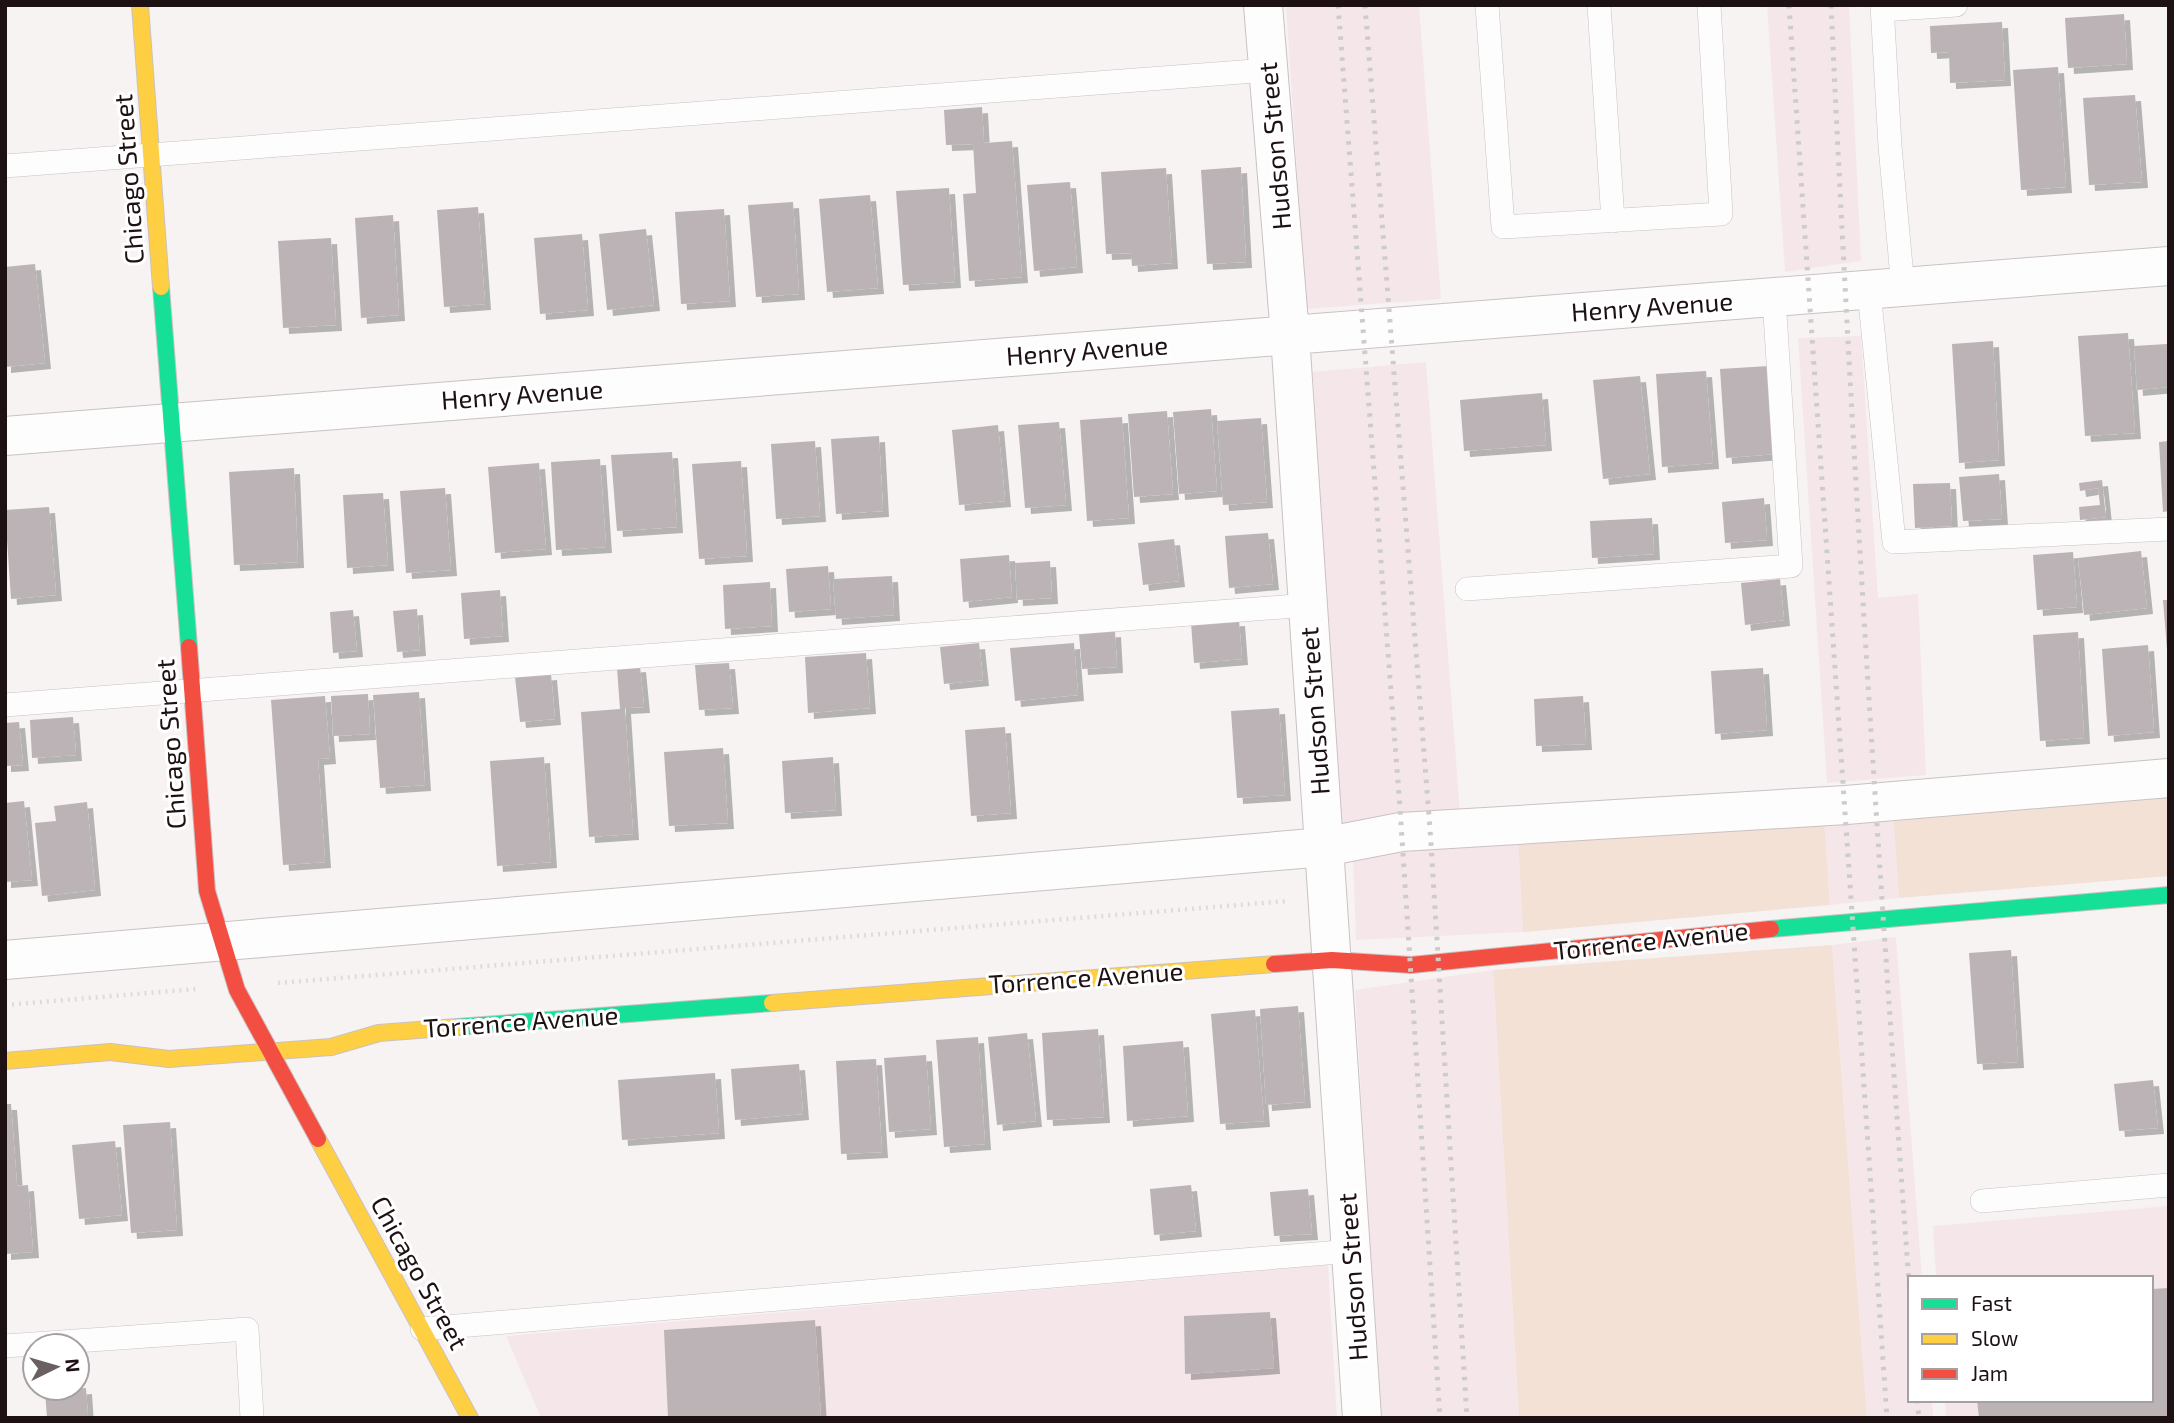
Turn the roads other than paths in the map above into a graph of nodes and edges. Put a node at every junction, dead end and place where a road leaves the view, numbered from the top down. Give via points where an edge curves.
1 (140, 5) edge
2 (1263, 5) edge
3 (1487, 5) edge
4 (1599, 5) edge
5 (1709, 5) edge
6 (1956, 5) edge
7 (1882, 7) edge
8 (1268, 70) junction
9 (152, 155) junction
10 (5, 166) edge
11 (1613, 221) junction
12 (2169, 266) edge
13 (1886, 289) junction
14 (1774, 298) junction
15 (1290, 335) junction
16 (172, 422) junction
17 (5, 436) edge
18 (2169, 529) edge
19 (1467, 589) dead end
20 (1308, 605) junction
21 (192, 691) junction
22 (5, 705) edge
23 (2169, 778) edge
24 (1324, 847) junction
25 (2169, 895) edge
26 (223, 943) junction
27 (5, 960) edge
28 (1332, 960) junction
29 (272, 1051) junction
30 (5, 1061) edge
31 (2169, 1185) edge
32 (1982, 1201) dead end
33 (1351, 1251) junction
34 (422, 1329) junction
35 (5, 1346) edge
36 (252, 1418) edge
37 (470, 1418) edge
38 (1362, 1418) edge

1 - 9 street, Chicago Street
2 - 8 street, Hudson Street
3 - 11 lane via 1503,227
4 - 11 lane
5 - 11 lane via 1721,215
6 - 7 lane
7 - 13 lane via 1890,146
8 - 9 lane
8 - 15 street, Hudson Street
9 - 10 lane
9 - 16 street, Chicago Street
12 - 13 street, Henry Avenue
13 - 14 street, Henry Avenue
13 - 18 lane via 1894,542
14 - 15 street, Henry Avenue
14 - 19 lane via 1791,566
15 - 16 street, Henry Avenue
15 - 20 street, Hudson Street
16 - 17 street, Henry Avenue
16 - 21 street, Chicago Street
20 - 21 lane
20 - 24 street, Hudson Street
21 - 22 lane
21 - 26 street, Chicago Street via 207,891
23 - 24 street via 1846,806 1401,832
24 - 26 street
24 - 28 street, Hudson Street
25 - 28 street, Torrence Avenue via 1436,963
26 - 27 street
26 - 29 street, Chicago Street via 237,990
28 - 29 street, Torrence Avenue via 379,1032 331,1047
28 - 33 street, Hudson Street
29 - 30 street, Torrence Avenue via 169,1059 110,1052
29 - 34 street, Chicago Street
31 - 32 lane
33 - 34 lane
33 - 38 street, Hudson Street
34 - 37 street, Chicago Street
35 - 36 lane via 247,1329

